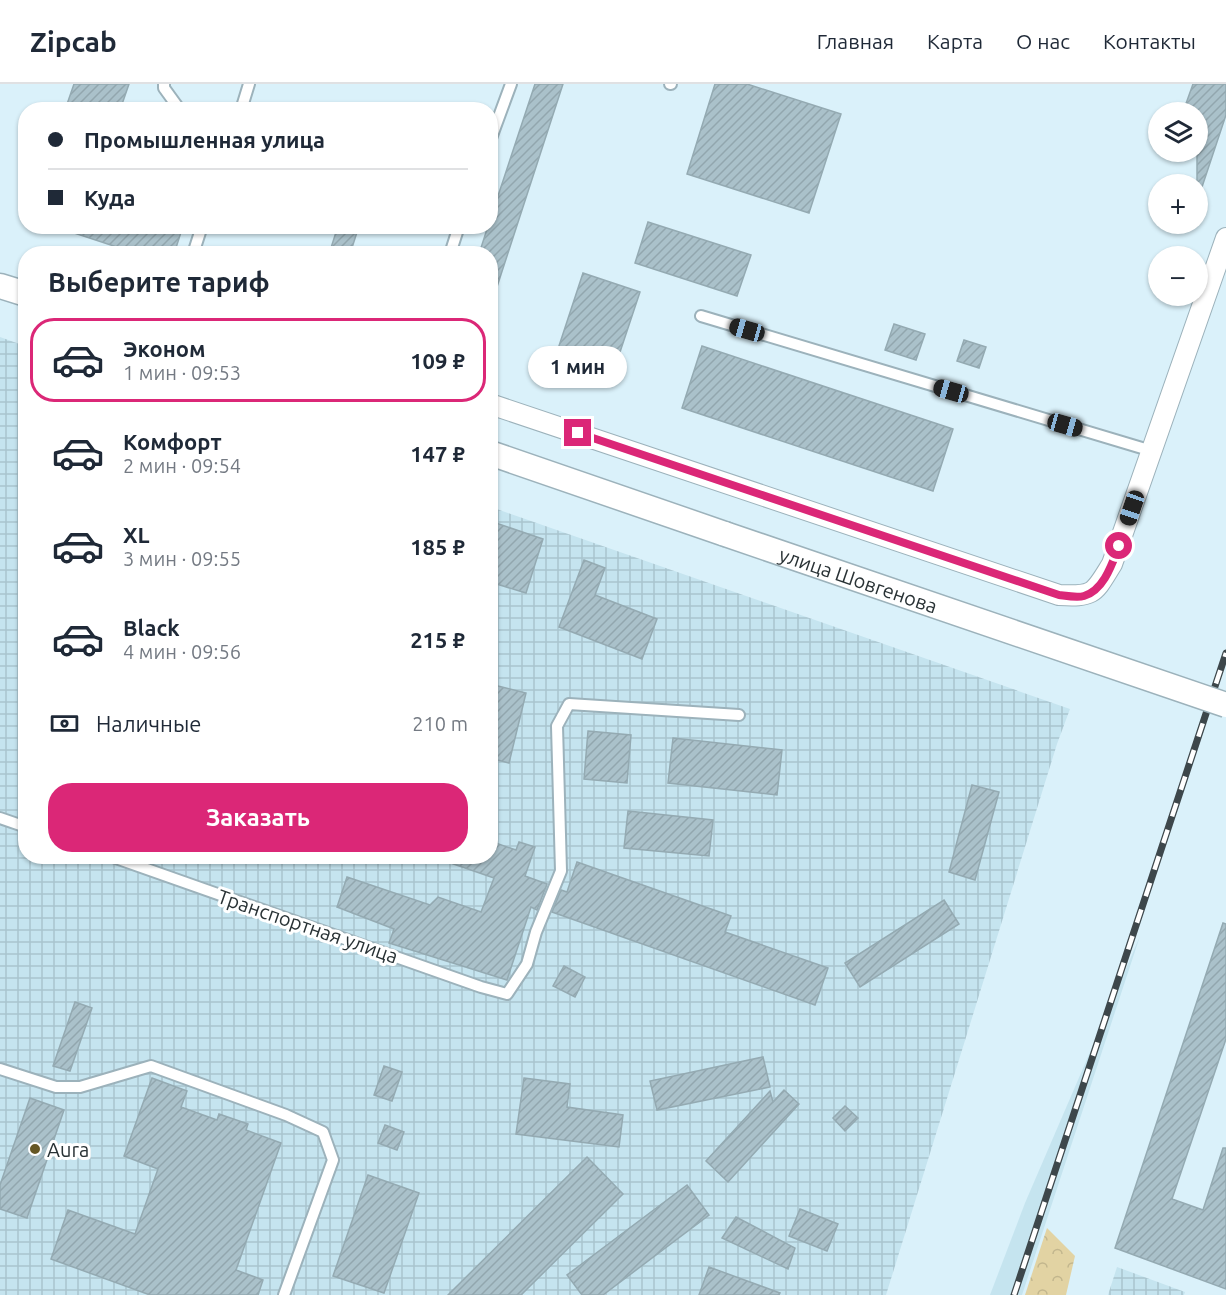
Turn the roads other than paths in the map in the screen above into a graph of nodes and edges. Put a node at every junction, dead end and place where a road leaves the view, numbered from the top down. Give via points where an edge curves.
1 (164, 84) edge
2 (249, 84) edge
3 (511, 84) edge
4 (174, 102) edge
5 (243, 102) edge
6 (498, 119) edge
7 (1226, 238) edge
8 (0, 286) edge
9 (18, 292) edge
10 (701, 316) dead end
11 (498, 407) edge
12 (1152, 451) junction
13 (498, 456) edge
14 (1226, 705) edge
15 (739, 715) dead end
16 (0, 818) edge
17 (18, 824) edge
18 (133, 864) edge
19 (0, 1069) edge
20 (284, 1295) edge

1 - 4 lane
2 - 5 lane
3 - 6 lane
7 - 12 street
8 - 9 street
10 - 12 lane
11 - 12 street via 1059,595 1082,596 1096,590 1112,564
13 - 14 street, улица Шовгенова, bridge
15 - 18 lane, Транспортная улица via 569,704 556,726 561,871 527,964 507,994
16 - 17 lane
19 - 20 lane via 56,1087 80,1087 151,1066 324,1132 333,1160

